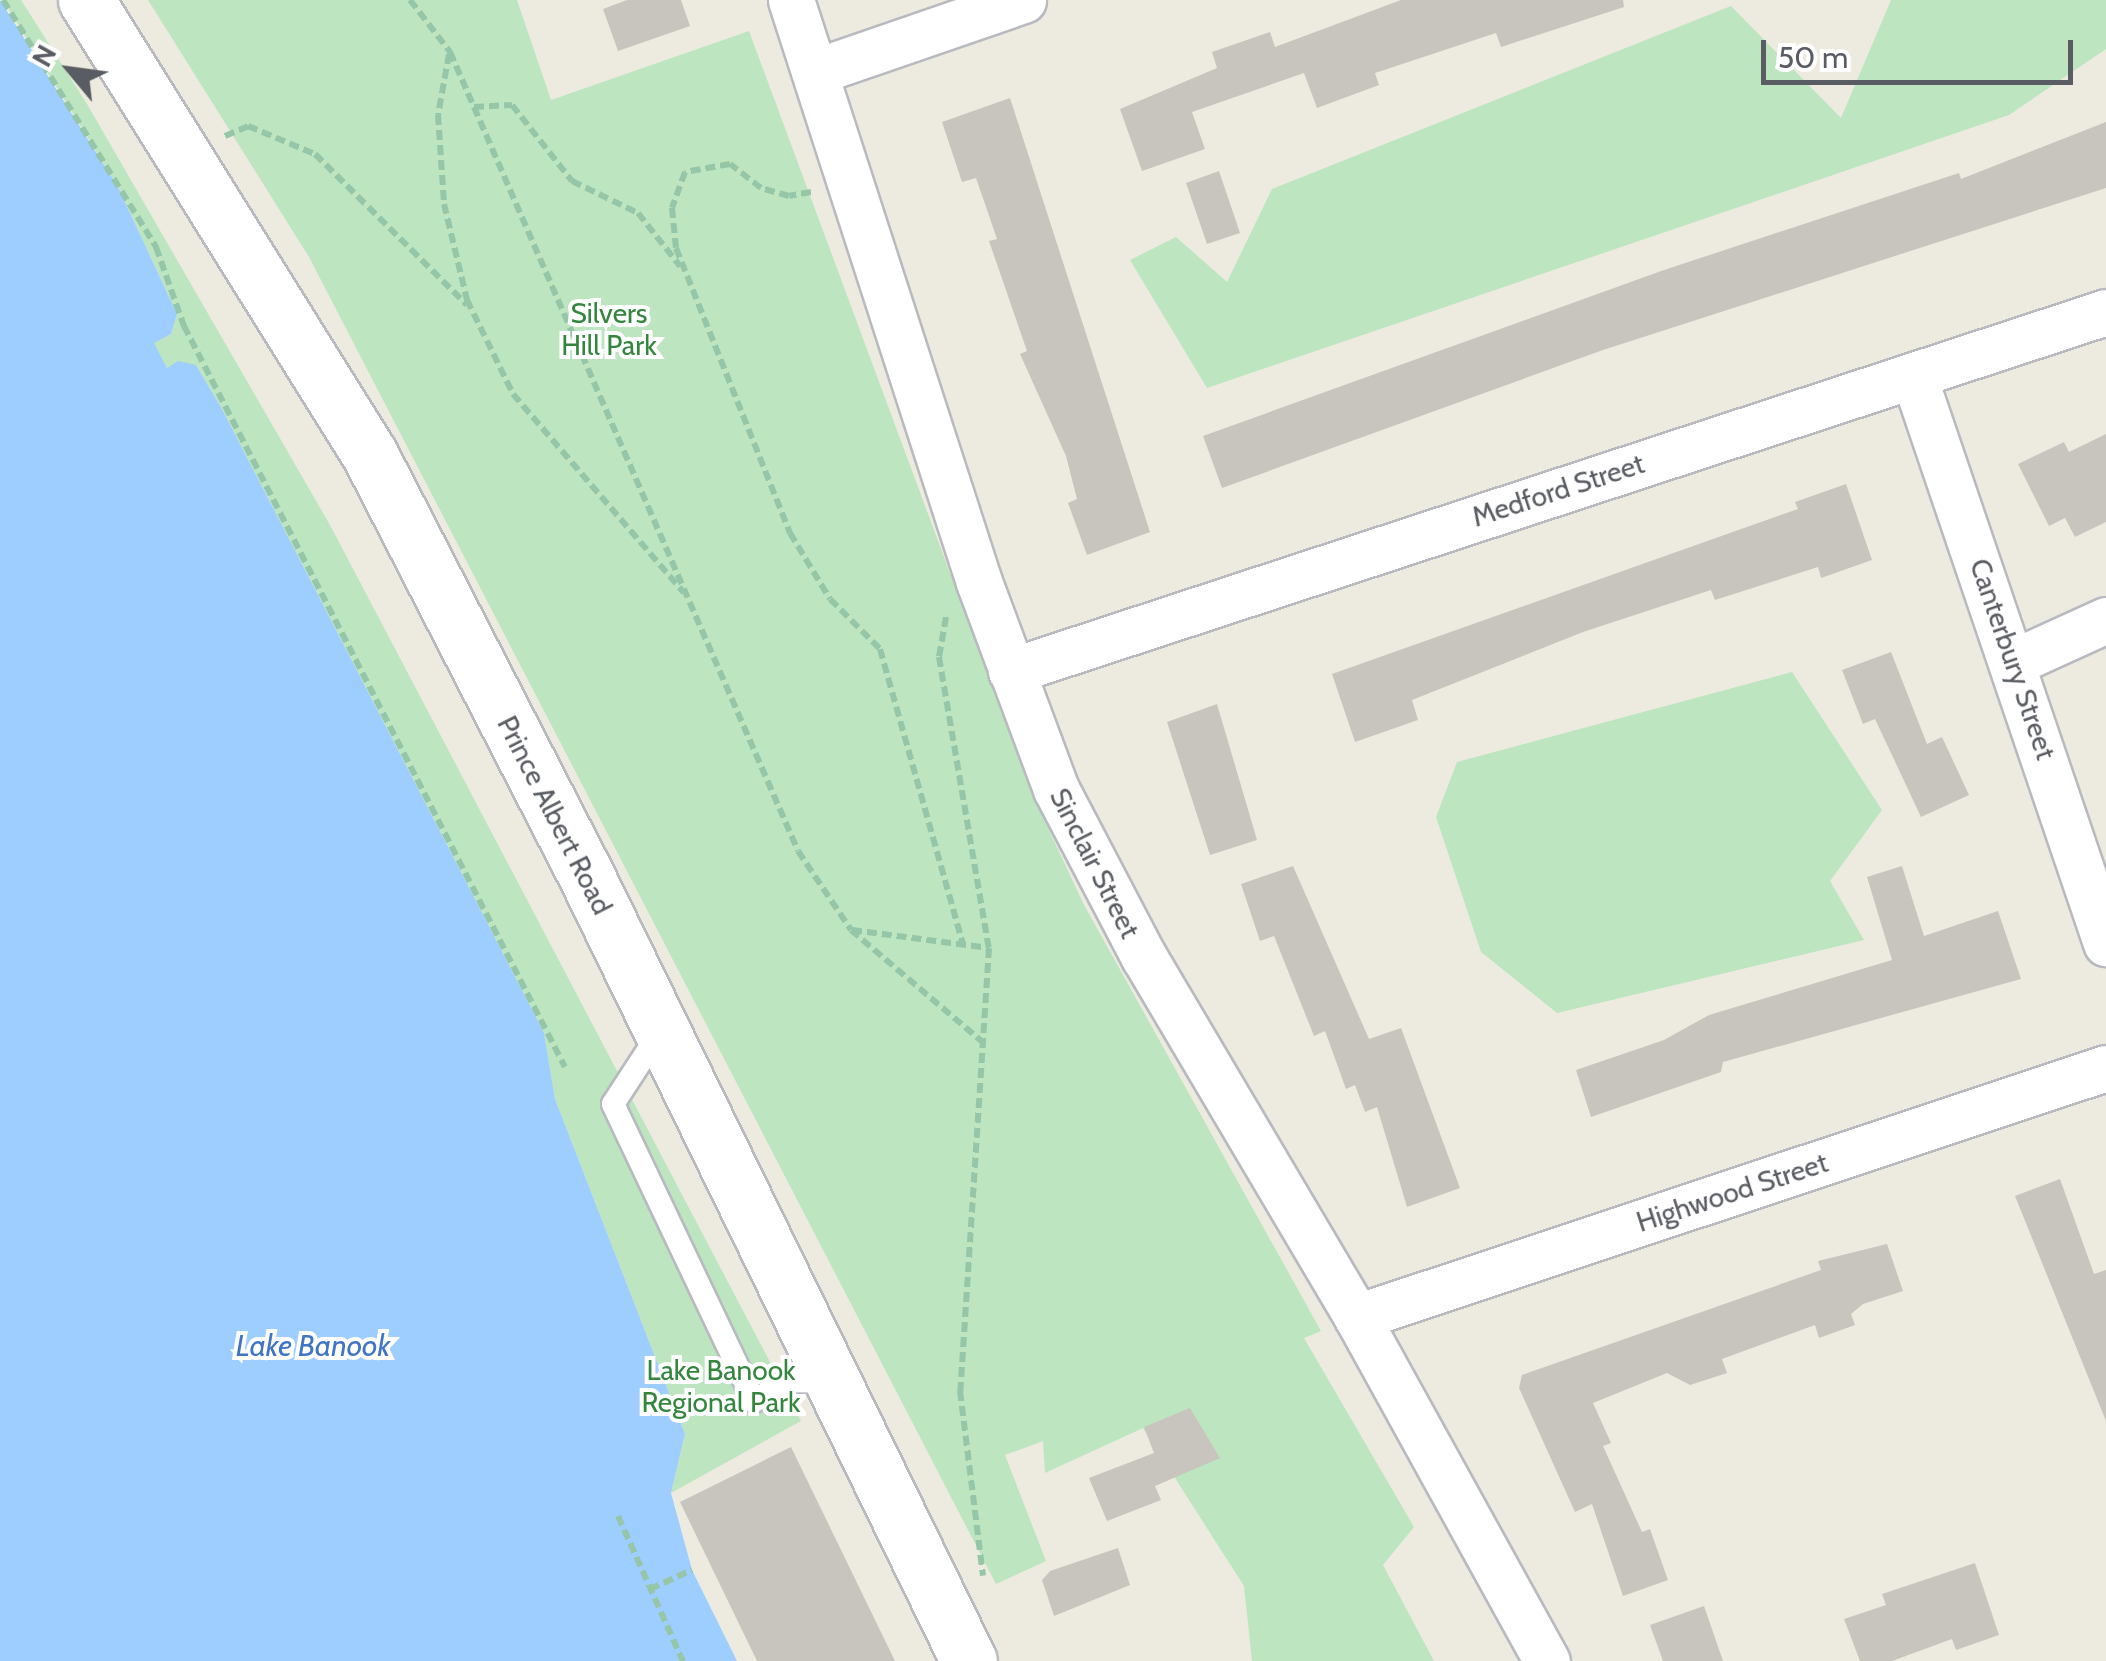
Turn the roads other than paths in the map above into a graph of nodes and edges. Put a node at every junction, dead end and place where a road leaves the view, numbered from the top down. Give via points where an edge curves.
1 (86, 0) edge
2 (791, 0) edge
3 (1024, 0) edge
4 (817, 71) junction
5 (2106, 312) edge
6 (1914, 377) junction
7 (2106, 620) edge
8 (2016, 661) junction
9 (1012, 671) junction
10 (2106, 942) edge
11 (662, 1030) junction
12 (2106, 1068) edge
13 (1357, 1317) junction
14 (834, 1382) junction
15 (969, 1661) edge
16 (1547, 1661) edge

1 - 11 main road, Prince Albert Road via 187,152 370,456
2 - 4 street, Sinclair Street
3 - 4 street
4 - 9 street, Sinclair Street via 846,184
5 - 6 street, Medford Street
6 - 8 street, Canterbury Street
6 - 9 street, Medford Street
7 - 8 street
8 - 10 street, Canterbury Street
9 - 13 street, Sinclair Street via 1056,790 1144,958
11 - 14 main road, Prince Albert Road
11 - 14 lane via 614,1104 754,1401 786,1381
12 - 13 street, Highwood Street
13 - 16 street, Sinclair Street
14 - 15 main road, Prince Albert Road

